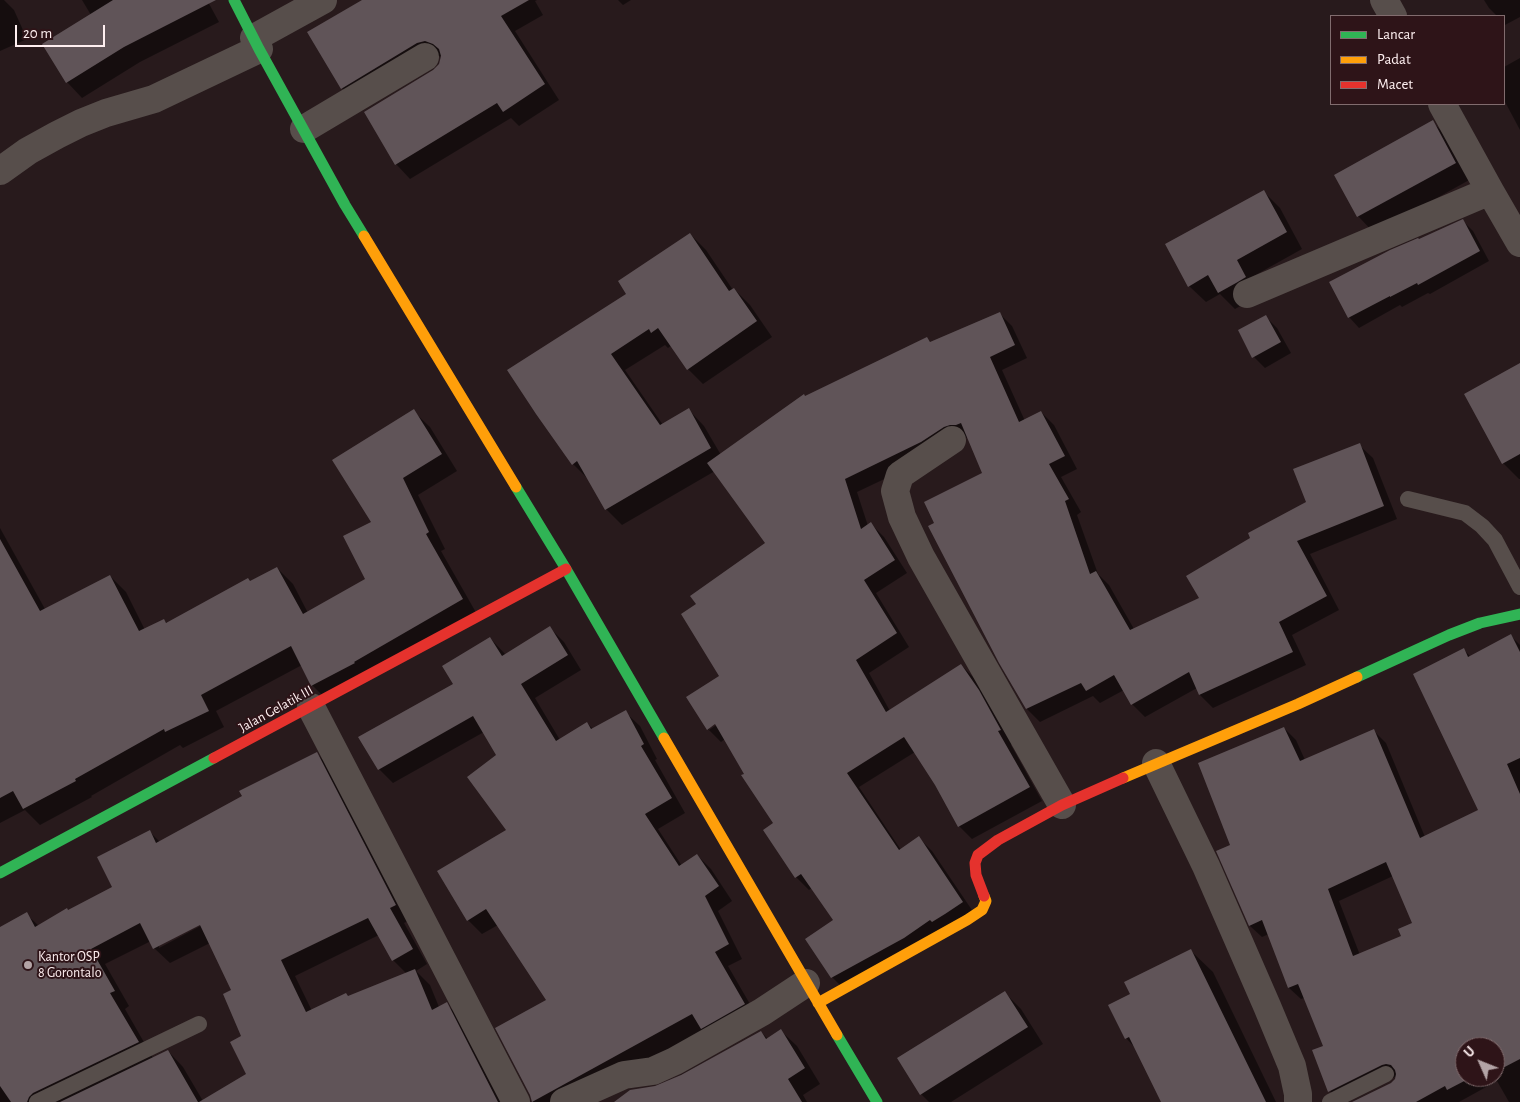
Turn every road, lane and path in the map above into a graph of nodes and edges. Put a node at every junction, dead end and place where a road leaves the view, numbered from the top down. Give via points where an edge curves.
1 (234, 0) edge
2 (323, 0) edge
3 (1384, 0) edge
4 (1392, 15) edge
5 (256, 44) junction
6 (426, 58) dead end
7 (1443, 105) edge
8 (304, 129) junction
9 (0, 171) edge
10 (1490, 192) junction
11 (1520, 243) edge
12 (1247, 294) dead end
13 (952, 440) dead end
14 (1408, 499) dead end
15 (566, 569) junction
16 (1520, 587) edge
17 (1520, 614) edge
18 (311, 707) junction
19 (1156, 763) junction
20 (1062, 805) junction
21 (0, 874) edge
22 (812, 993) junction
23 (199, 1024) dead end
24 (1386, 1074) dead end
25 (38, 1102) edge
26 (516, 1102) edge
27 (564, 1102) edge
28 (877, 1102) edge
29 (1298, 1102) edge
30 (1330, 1102) edge

1 - 5 street
2 - 5 street
3 - 4 street
5 - 8 street
5 - 9 street via 154,99 81,123 28,151
6 - 8 street
7 - 10 street
8 - 15 street via 350,213
10 - 11 street
10 - 12 street
13 - 20 street via 900,475 895,491 902,517 921,558
14 - 16 lane via 1465,513 1482,526 1495,540
15 - 18 street, Jalan Gelatik III
15 - 22 street
17 - 19 street via 1480,623 1450,635 1298,704
18 - 21 street, Jalan Gelatik III
18 - 26 street
19 - 20 street
19 - 29 street via 1206,866 1292,1066
20 - 22 street via 998,840 978,856 976,874 986,901 982,910 904,956
22 - 27 street via 762,1012 653,1071 624,1075
22 - 28 street
23 - 25 lane
24 - 30 lane

